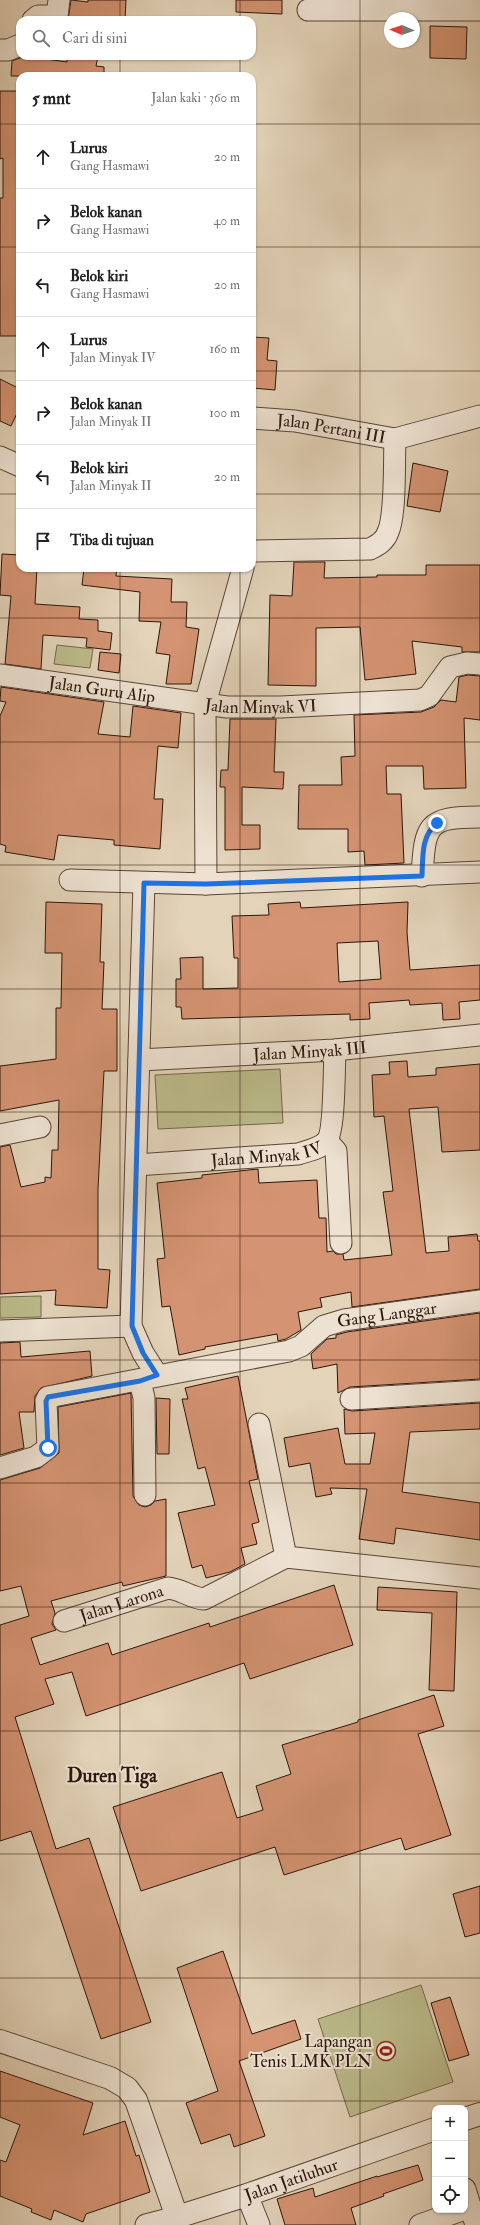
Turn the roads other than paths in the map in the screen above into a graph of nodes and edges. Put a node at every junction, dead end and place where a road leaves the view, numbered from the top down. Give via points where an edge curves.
1 (59, 0) edge
2 (308, 10) dead end
3 (480, 10) edge
4 (38, 16) edge
5 (56, 16) edge
6 (56, 16) edge
7 (16, 47) edge
8 (0, 50) edge
9 (480, 416) edge
10 (256, 418) edge
11 (395, 439) junction
12 (0, 457) edge
13 (16, 464) edge
14 (256, 551) edge
15 (242, 572) edge
16 (480, 664) edge
17 (0, 675) edge
18 (205, 704) junction
19 (480, 817) edge
20 (480, 872) edge
21 (422, 876) junction
22 (70, 880) dead end
23 (144, 883) junction
24 (206, 884) junction
25 (480, 1035) edge
26 (335, 1050) junction
27 (139, 1060) junction
28 (40, 1127) dead end
29 (0, 1135) edge
30 (327, 1141) junction
31 (136, 1165) junction
32 (341, 1243) dead end
33 (480, 1301) edge
34 (132, 1326) junction
35 (0, 1331) edge
36 (148, 1378) junction
37 (480, 1391) edge
38 (351, 1399) dead end
39 (259, 1424) dead end
40 (0, 1468) edge
41 (146, 1495) dead end
42 (286, 1557) junction
43 (480, 1578) edge
44 (64, 1621) dead end
45 (0, 2041) edge
46 (480, 2114) edge
47 (468, 2118) edge
48 (432, 2130) edge
49 (248, 2195) junction
50 (454, 2213) edge
51 (177, 2217) junction
52 (146, 2225) edge
53 (259, 2225) edge
54 (420, 2225) edge

1 - 5 street
2 - 3 street
4 - 6 street
7 - 8 street
9 - 11 street, Jalan Pertani III
10 - 11 street, Jalan Pertani III via 295,421
11 - 14 street via 392,518 388,533 380,544 370,549
12 - 13 street
15 - 18 street
16 - 18 street, Jalan Minyak VI via 467,663 450,667 429,696 420,700 281,707 228,707
17 - 18 street, Jalan Guru Alip
18 - 24 street, Jalan Minyak VI
19 - 21 street via 444,819 431,828 424,841
20 - 21 street
21 - 24 street
22 - 23 street
23 - 24 street
23 - 27 street
25 - 26 street, Jalan Minyak III
26 - 27 street, Jalan Minyak III
26 - 30 street, Jalan Minyak IV via 332,1128
27 - 31 street
28 - 29 street
30 - 31 street, Jalan Minyak IV via 298,1154
30 - 32 street via 336,1152
31 - 34 street
33 - 36 street, Gang Langgar via 344,1320 324,1326 301,1346 289,1351
34 - 35 street
34 - 36 street via 143,1353
36 - 40 street via 48,1397 48,1448 36,1457
36 - 41 street via 144,1398
37 - 38 street
39 - 42 street
42 - 43 street
42 - 44 street, Jalan Larona via 204,1599 194,1598 176,1588 168,1588
45 - 51 street via 110,2078 126,2088 136,2100
46 - 47 street
48 - 49 street, Jalan Jatiluhur
49 - 51 street, Jalan Jatiluhur
49 - 53 street
50 - 54 street
51 - 52 street, Jalan Jatiluhur

